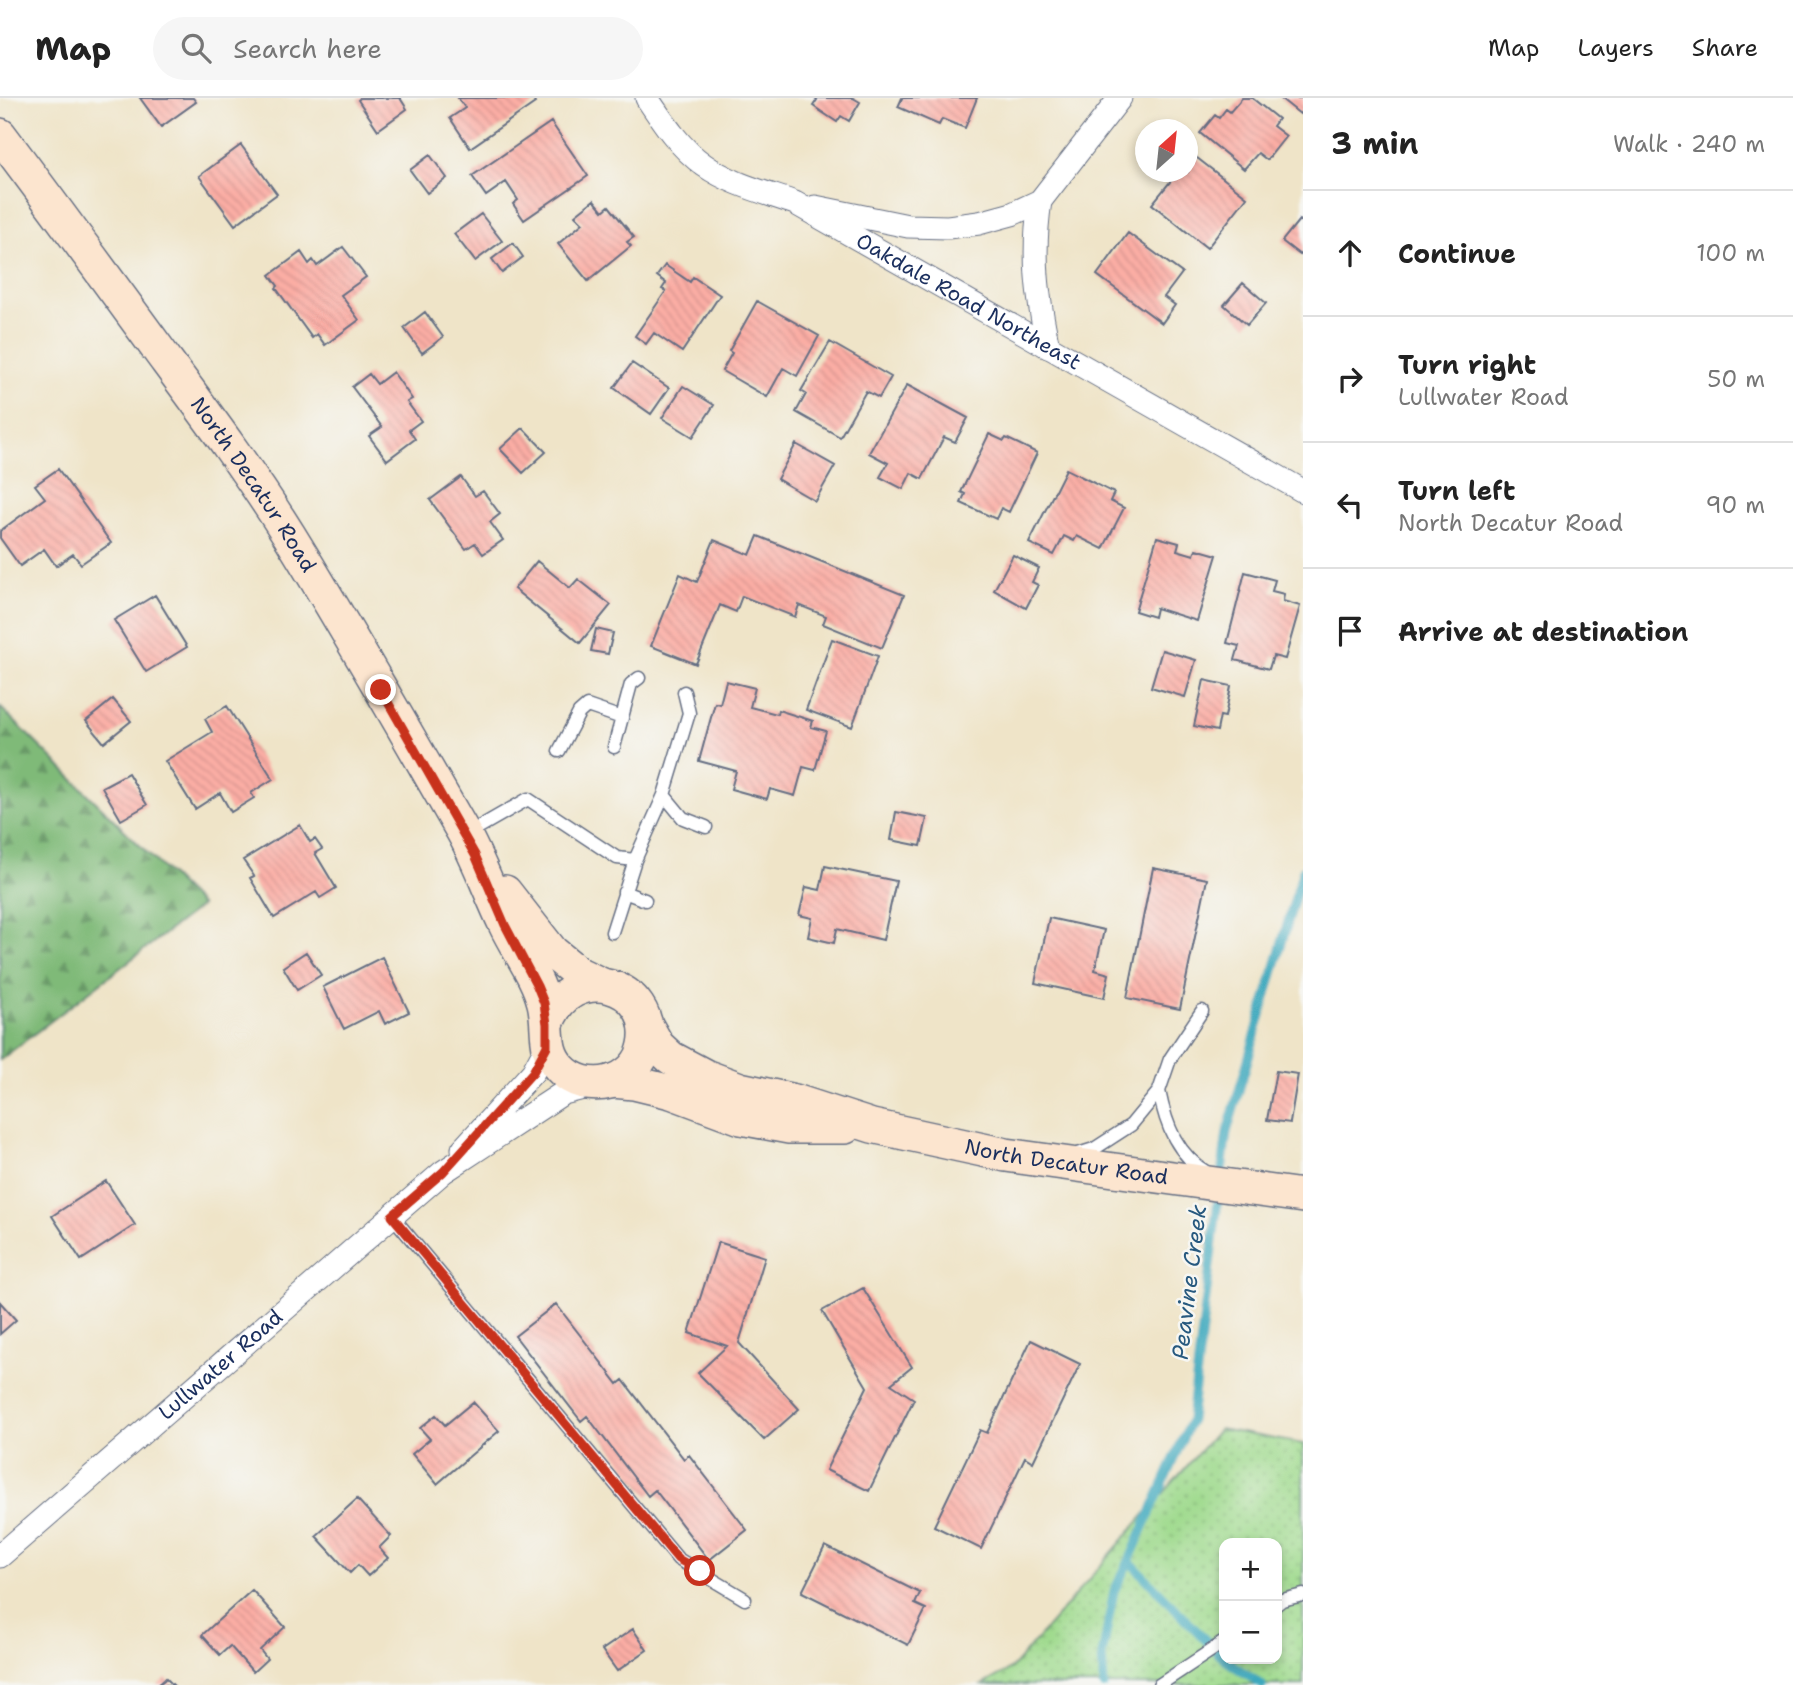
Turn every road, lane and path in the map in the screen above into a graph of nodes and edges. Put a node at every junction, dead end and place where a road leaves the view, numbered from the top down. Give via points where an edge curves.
1 (647, 98) edge
2 (1120, 98) edge
3 (0, 135) edge
4 (1040, 201) junction
5 (794, 203) junction
6 (1048, 347) junction
7 (1303, 491) edge
8 (639, 678) dead end
9 (684, 692) dead end
10 (622, 718) junction
11 (614, 747) dead end
12 (559, 751) dead end
13 (664, 795) junction
14 (706, 827) dead end
15 (470, 845) junction
16 (635, 859) junction
17 (624, 892) junction
18 (645, 900) dead end
19 (612, 932) dead end
20 (600, 984) junction
21 (1202, 1011) dead end
22 (645, 1023) junction
23 (547, 1035) junction
24 (607, 1083) junction
25 (1159, 1091) junction
26 (872, 1126) junction
27 (1052, 1162) junction
28 (443, 1172) junction
29 (1198, 1174) junction
30 (1303, 1196) edge
31 (392, 1216) junction
32 (0, 1556) edge
33 (1303, 1595) edge
34 (745, 1599) dead end
35 (1282, 1601) edge
36 (1219, 1646) edge
37 (1159, 1685) edge

1 - 5 street, Oakdale Road Northeast via 702,164
2 - 4 street
3 - 15 main road, North Decatur Road via 288,533
4 - 5 street via 1012,214 948,227 908,226
4 - 6 street via 1037,297
5 - 6 street, Oakdale Road Northeast
6 - 7 street, Oakdale Road Northeast
8 - 10 lane via 631,684
9 - 13 lane via 689,713
10 - 11 lane
10 - 12 lane via 587,706
13 - 14 lane via 683,818
13 - 16 lane
15 - 16 lane via 528,799 617,858
15 - 20 main road, North Decatur Road via 552,952
15 - 23 main road, North Decatur Road via 544,1003
16 - 17 lane
17 - 18 lane
17 - 19 lane
20 - 22 main road, North Decatur Road via 629,996
20 - 23 main road via 566,994 551,1012
21 - 25 lane via 1171,1059
22 - 24 main road via 643,1054 631,1071
22 - 26 main road, North Decatur Road via 671,1058 705,1076
23 - 24 main road, North Decatur Road via 551,1056 563,1072 580,1082
23 - 28 street, Lullwater Road via 533,1072
24 - 26 main road, North Decatur Road via 671,1091 741,1118 789,1127
24 - 28 street, Lullwater Road via 563,1093
25 - 27 lane via 1121,1132 1094,1149
25 - 29 lane via 1164,1120
26 - 27 main road, North Decatur Road
27 - 29 main road, North Decatur Road
28 - 31 street, Lullwater Road
29 - 30 main road, North Decatur Road via 1252,1189
31 - 32 street, Lullwater Road
31 - 34 lane via 678,1559
33 - 35 lane
36 - 37 lane

